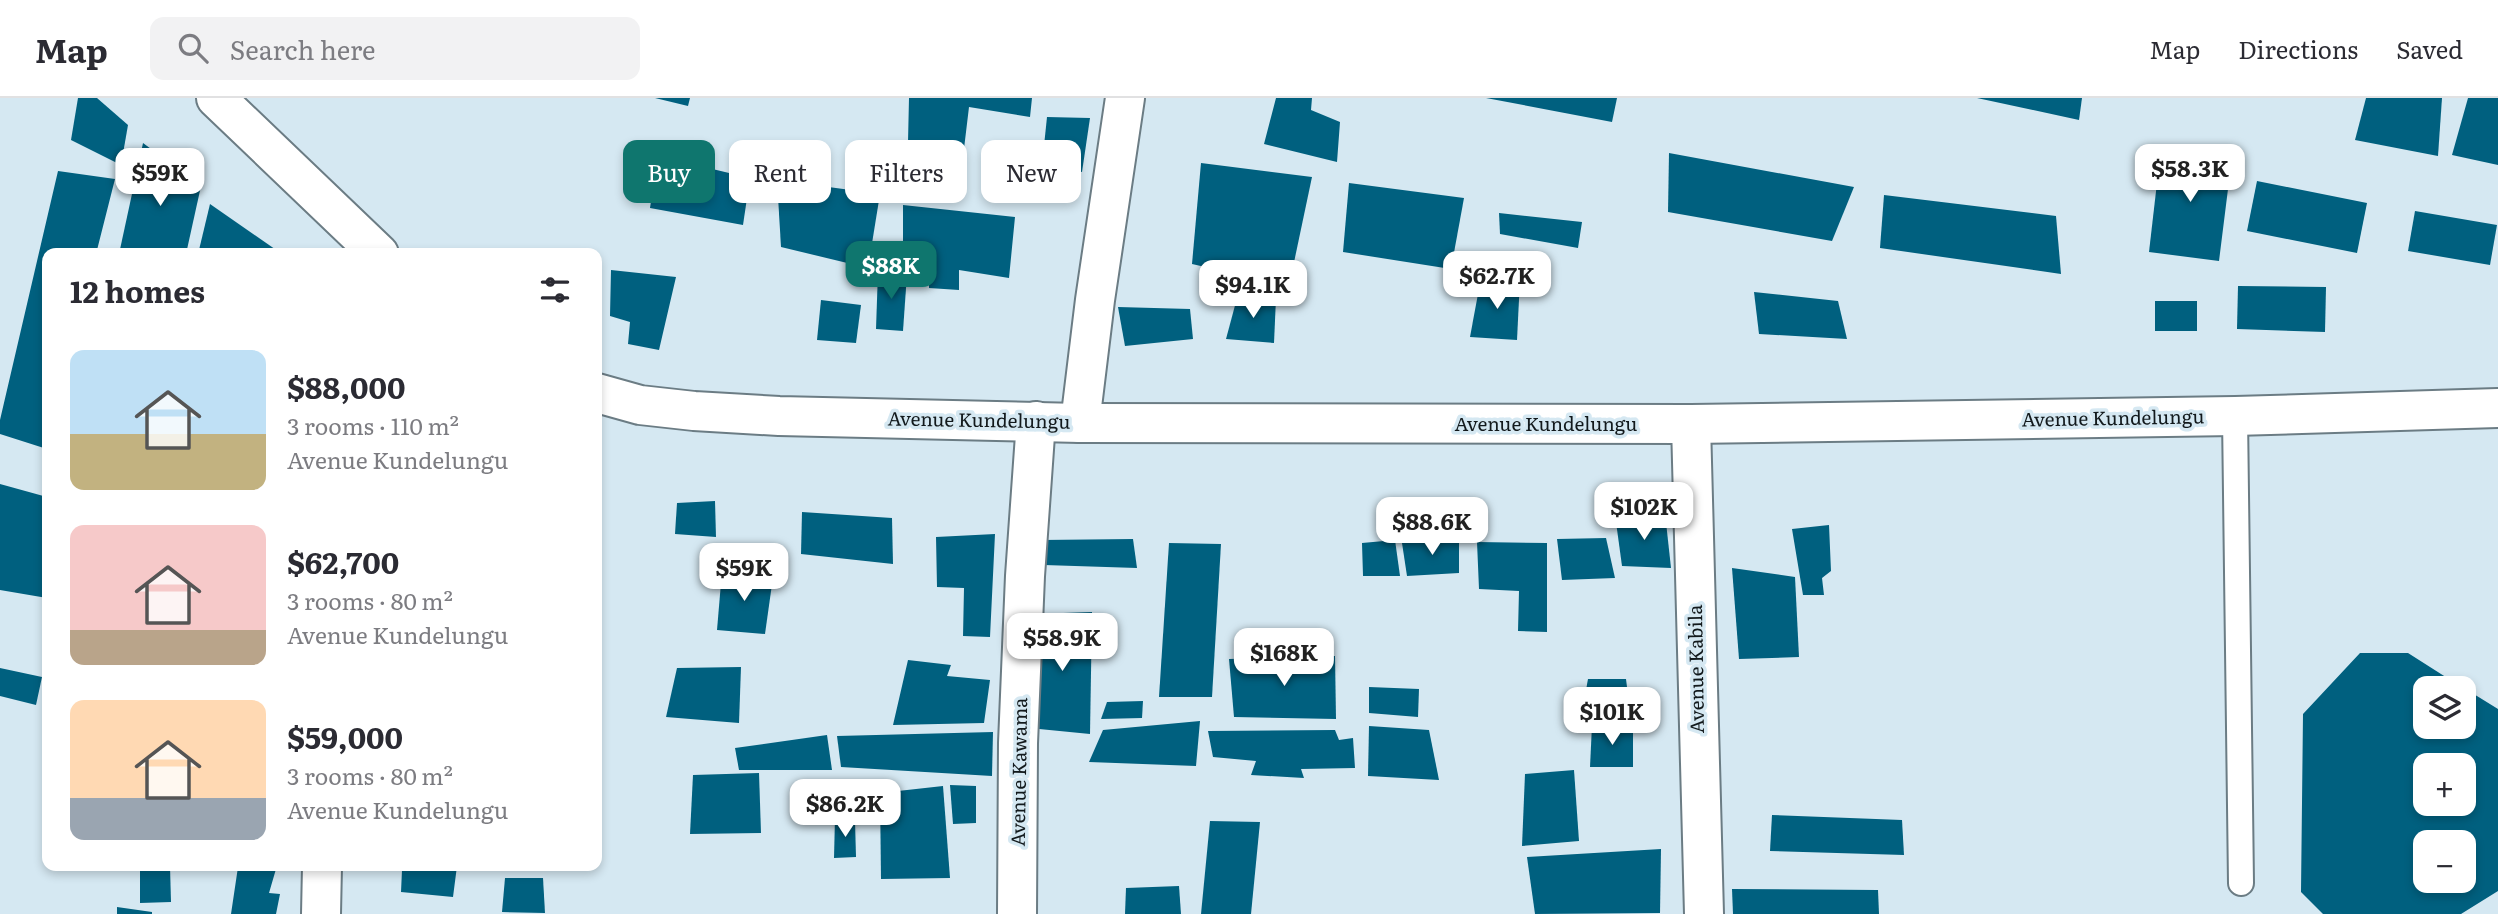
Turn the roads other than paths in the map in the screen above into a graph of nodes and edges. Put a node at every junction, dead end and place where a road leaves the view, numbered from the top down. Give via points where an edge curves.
1 (216, 98) edge
2 (1125, 98) edge
3 (373, 248) edge
4 (602, 394) edge
5 (2498, 408) edge
6 (2235, 416) junction
7 (1037, 421) junction
8 (1080, 423) junction
9 (1691, 424) junction
10 (322, 871) edge
11 (2241, 883) dead end
12 (320, 914) edge
13 (1017, 914) edge
14 (1704, 914) edge

1 - 3 street
2 - 8 street
4 - 7 street, Avenue Kundelungu via 640,405 694,411
5 - 6 street, Avenue Kundelungu
6 - 9 street, Avenue Kundelungu
6 - 11 lane
7 - 8 street, Avenue Kundelungu
7 - 13 street, Avenue Kawama via 1019,715
8 - 9 street, Avenue Kundelungu
9 - 14 street, Avenue Kabila
10 - 12 street

